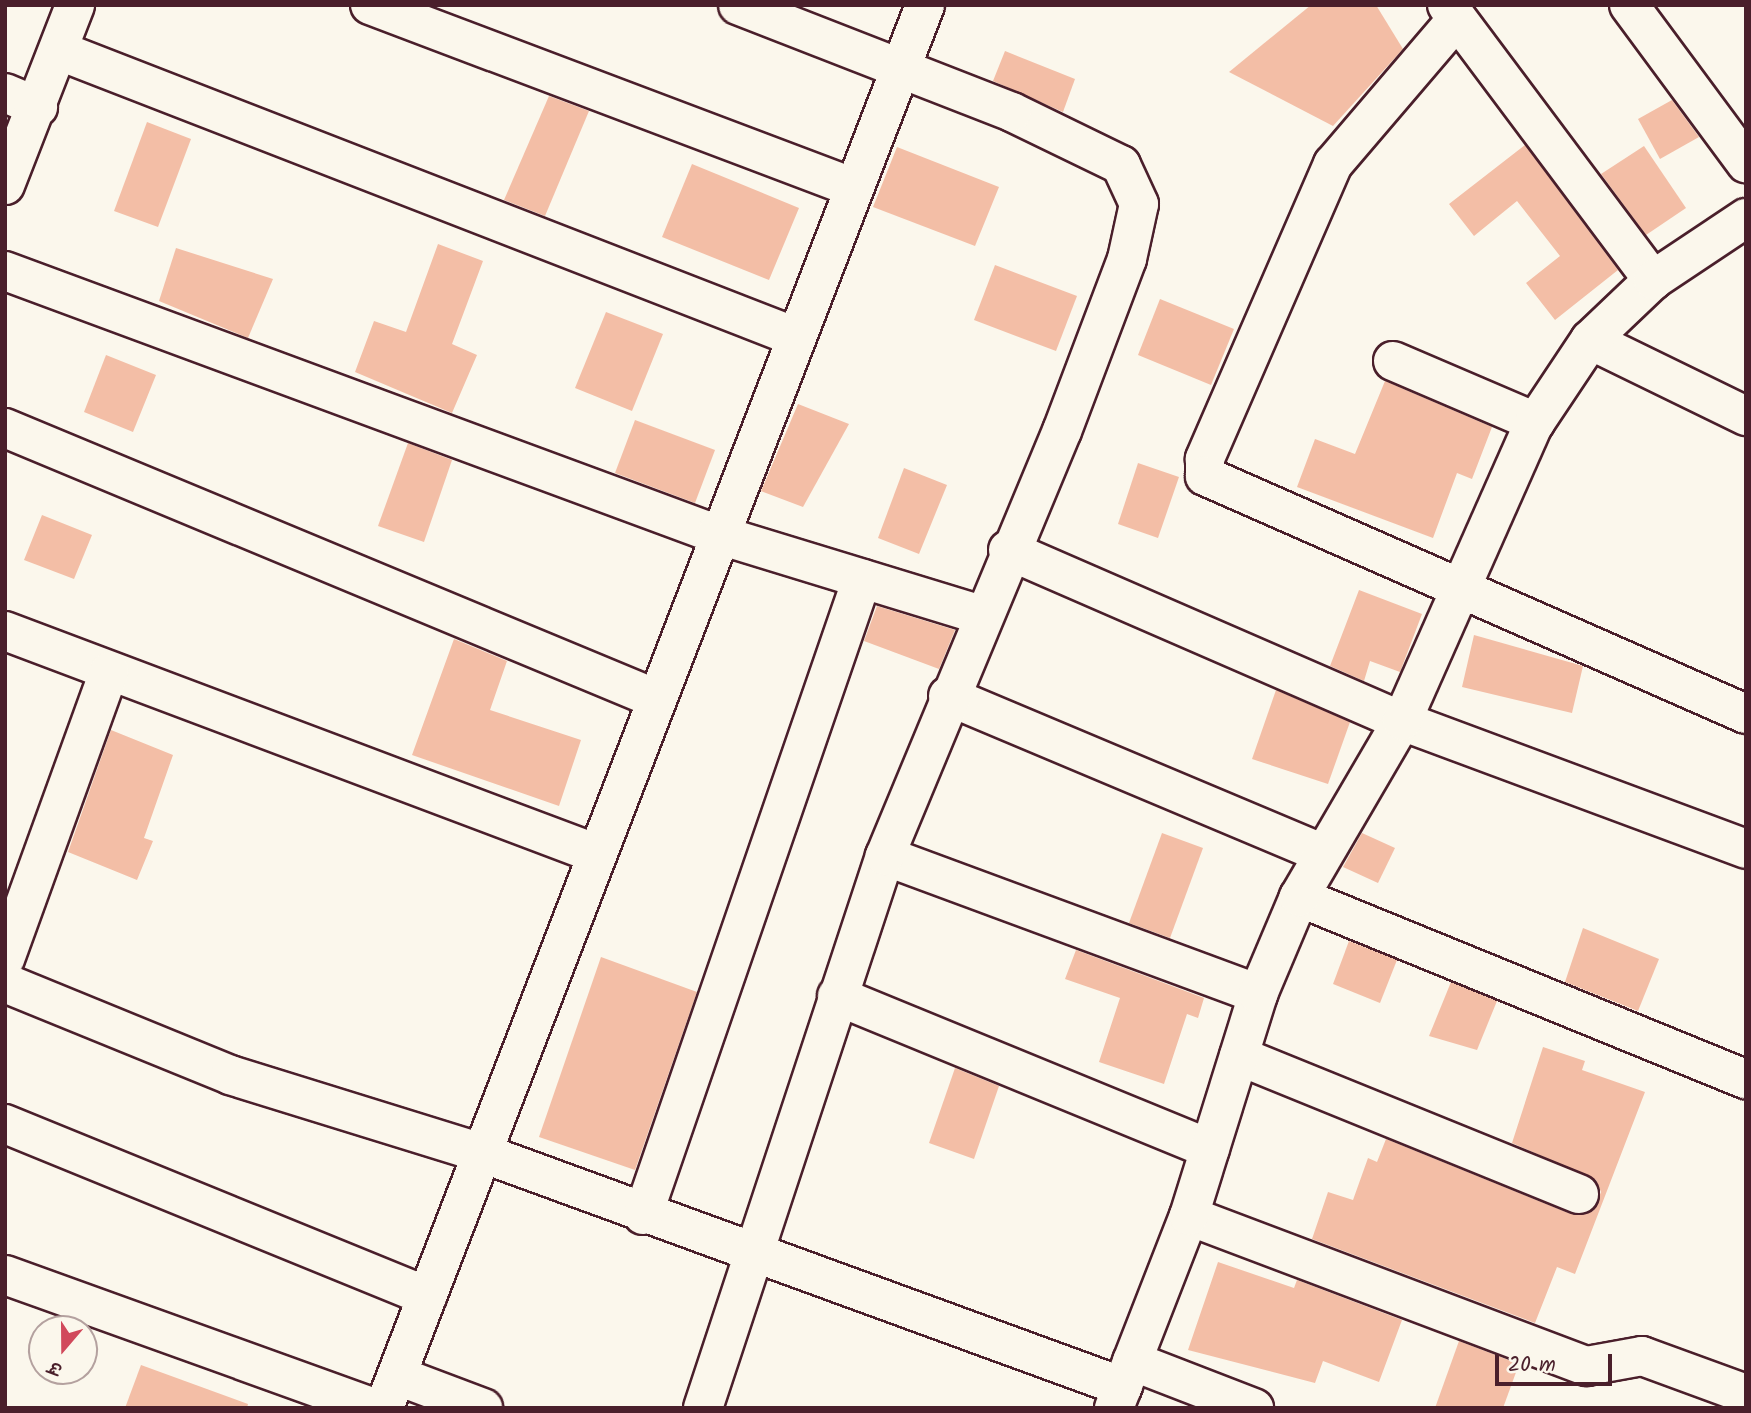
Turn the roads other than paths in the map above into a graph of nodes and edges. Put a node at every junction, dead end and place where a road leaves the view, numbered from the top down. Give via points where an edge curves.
1 (75, 5) edge
2 (370, 5) edge
3 (738, 5) edge
4 (925, 5) edge
5 (1629, 5) edge
6 (1452, 12) edge
7 (60, 51) junction
8 (898, 69) junction
9 (22, 100) edge
10 (1746, 163) edge
11 (5, 186) edge
12 (852, 187) junction
13 (1746, 218) edge
14 (5, 271) edge
15 (1653, 280) junction
16 (796, 337) junction
17 (1590, 340) junction
18 (1394, 361) dead end
19 (1746, 416) edge
20 (1535, 422) junction
21 (5, 428) edge
22 (716, 534) junction
23 (1008, 550) junction
24 (862, 579) junction
25 (1461, 587) junction
26 (981, 615) junction
27 (5, 631) edge
28 (109, 671) junction
29 (948, 696) junction
30 (654, 698) junction
31 (1746, 714) edge
32 (1402, 721) junction
33 (1746, 849) edge
34 (1321, 853) junction
35 (597, 854) junction
36 (885, 856) junction
37 (1299, 897) junction
38 (5, 959) edge
39 (5, 983) edge
40 (1258, 994) junction
41 (837, 996) junction
42 (1239, 1056) junction
43 (1746, 1079) edge
44 (5, 1124) edge
45 (1210, 1149) junction
46 (482, 1153) junction
47 (1579, 1194) dead end
48 (643, 1215) junction
49 (1189, 1216) junction
50 (759, 1254) junction
51 (5, 1275) edge
52 (427, 1296) junction
53 (1123, 1385) edge
54 (391, 1392) edge
55 (1746, 1394) edge
56 (374, 1408) edge
57 (483, 1408) edge
58 (703, 1408) edge
59 (1254, 1408) edge

1 - 7 street
2 - 12 street
3 - 8 street
4 - 8 street
5 - 10 street
6 - 15 street
6 - 25 street via 1333,164 1205,459 1205,477
7 - 9 street
7 - 16 street
8 - 12 street
8 - 23 street via 1012,112 1121,165 1136,190 1127,260 1062,431
9 - 11 street
12 - 16 street
13 - 15 street
14 - 22 street
15 - 17 street
16 - 22 street
17 - 19 street
17 - 20 street
18 - 20 street
20 - 25 street
21 - 30 street
22 - 24 street
22 - 30 street
23 - 26 street
23 - 32 street
24 - 26 street
24 - 48 street
25 - 31 street
25 - 32 street
26 - 29 street
27 - 28 street
28 - 35 street
28 - 38 street
29 - 34 street
29 - 36 street
30 - 35 street
32 - 33 street
32 - 34 street
34 - 37 street
35 - 46 street
36 - 40 street
36 - 41 street
37 - 40 street
37 - 43 street
39 - 46 street via 230,1075
40 - 42 street
41 - 45 street
41 - 50 street
42 - 45 street
42 - 47 street
44 - 52 street
45 - 49 street
46 - 48 street
46 - 52 street
48 - 50 street
49 - 53 street
49 - 55 street via 1587,1366 1642,1356
50 - 53 street
50 - 58 street
51 - 56 street
52 - 54 street
53 - 59 street
54 - 57 street

